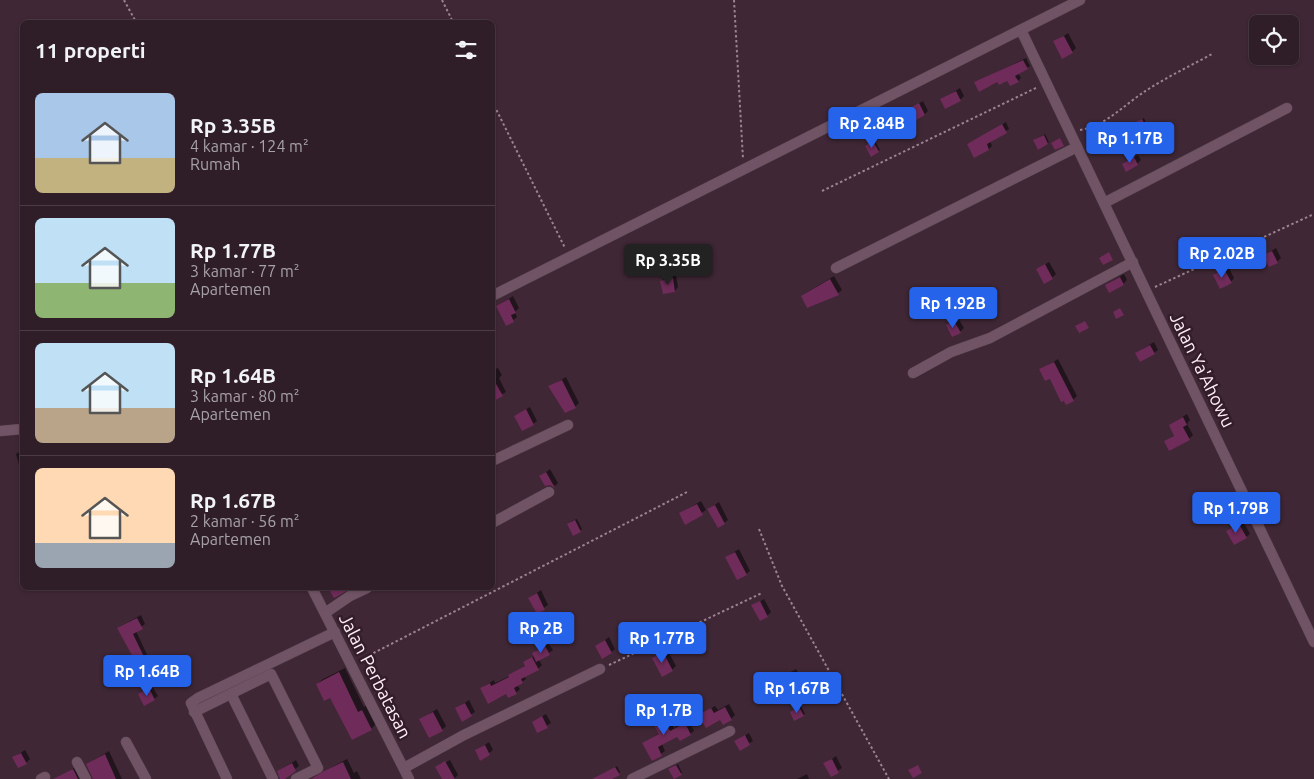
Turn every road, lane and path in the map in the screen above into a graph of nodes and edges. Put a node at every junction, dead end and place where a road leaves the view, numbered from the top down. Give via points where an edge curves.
1 (124, 0) edge
2 (442, 0) edge
3 (734, 0) edge
4 (1080, 0) edge
5 (135, 20) edge
6 (452, 20) edge
7 (1021, 30) junction
8 (1212, 54) dead end
9 (1047, 83) junction
10 (495, 107) edge
11 (1287, 108) dead end
12 (1070, 131) junction
13 (1077, 147) junction
14 (744, 168) junction
15 (822, 191) dead end
16 (1104, 203) junction
17 (1314, 214) edge
18 (570, 257) junction
19 (1133, 262) junction
20 (836, 268) dead end
21 (1146, 291) junction
22 (495, 294) edge
23 (913, 373) dead end
24 (568, 425) dead end
25 (20, 429) edge
26 (0, 431) edge
27 (495, 460) edge
28 (689, 491) dead end
29 (549, 492) dead end
30 (495, 521) edge
31 (759, 529) dead end
32 (313, 590) edge
33 (363, 590) edge
34 (762, 592) dead end
35 (325, 613) junction
36 (335, 632) junction
37 (1314, 642) edge
38 (352, 665) junction
39 (600, 669) joint
40 (231, 694) junction
41 (194, 712) junction
42 (730, 731) dead end
43 (126, 742) dead end
44 (78, 762) dead end
45 (404, 768) junction
46 (86, 779) edge
47 (146, 779) edge
48 (227, 779) edge
49 (273, 779) edge
50 (296, 779) edge
51 (409, 779) edge
52 (632, 779) edge
53 (889, 779) edge

1 - 5 path
2 - 6 path
3 - 14 path
4 - 7 street
7 - 9 street, Jalan Ya'Ahowu
7 - 14 street
8 - 12 path via 1146,90 1105,120 1088,129
9 - 12 street, Jalan Ya'Ahowu
9 - 15 path
10 - 18 path
11 - 16 street
12 - 13 street, Jalan Ya'Ahowu
13 - 16 street, Jalan Ya'Ahowu
13 - 20 street
14 - 18 street
16 - 19 street, Jalan Ya'Ahowu
17 - 21 path
18 - 22 street
19 - 21 street, Jalan Ya'Ahowu
19 - 23 street via 990,338 951,352
21 - 37 street, Jalan Ya'Ahowu
24 - 27 street
25 - 26 street
28 - 38 path
29 - 30 street
31 - 53 path via 782,586
32 - 35 street, Jalan Perbatasan
33 - 35 street
34 - 39 path
35 - 36 street, Jalan Perbatasan
36 - 38 street, Jalan Perbatasan
36 - 41 street via 198,698 192,703
38 - 45 street, Jalan Perbatasan
39 - 45 street
40 - 41 street
40 - 49 street
40 - 50 street via 272,674 318,768
41 - 48 street
42 - 52 street
43 - 47 street
44 - 46 street
45 - 51 street, Jalan Perbatasan

